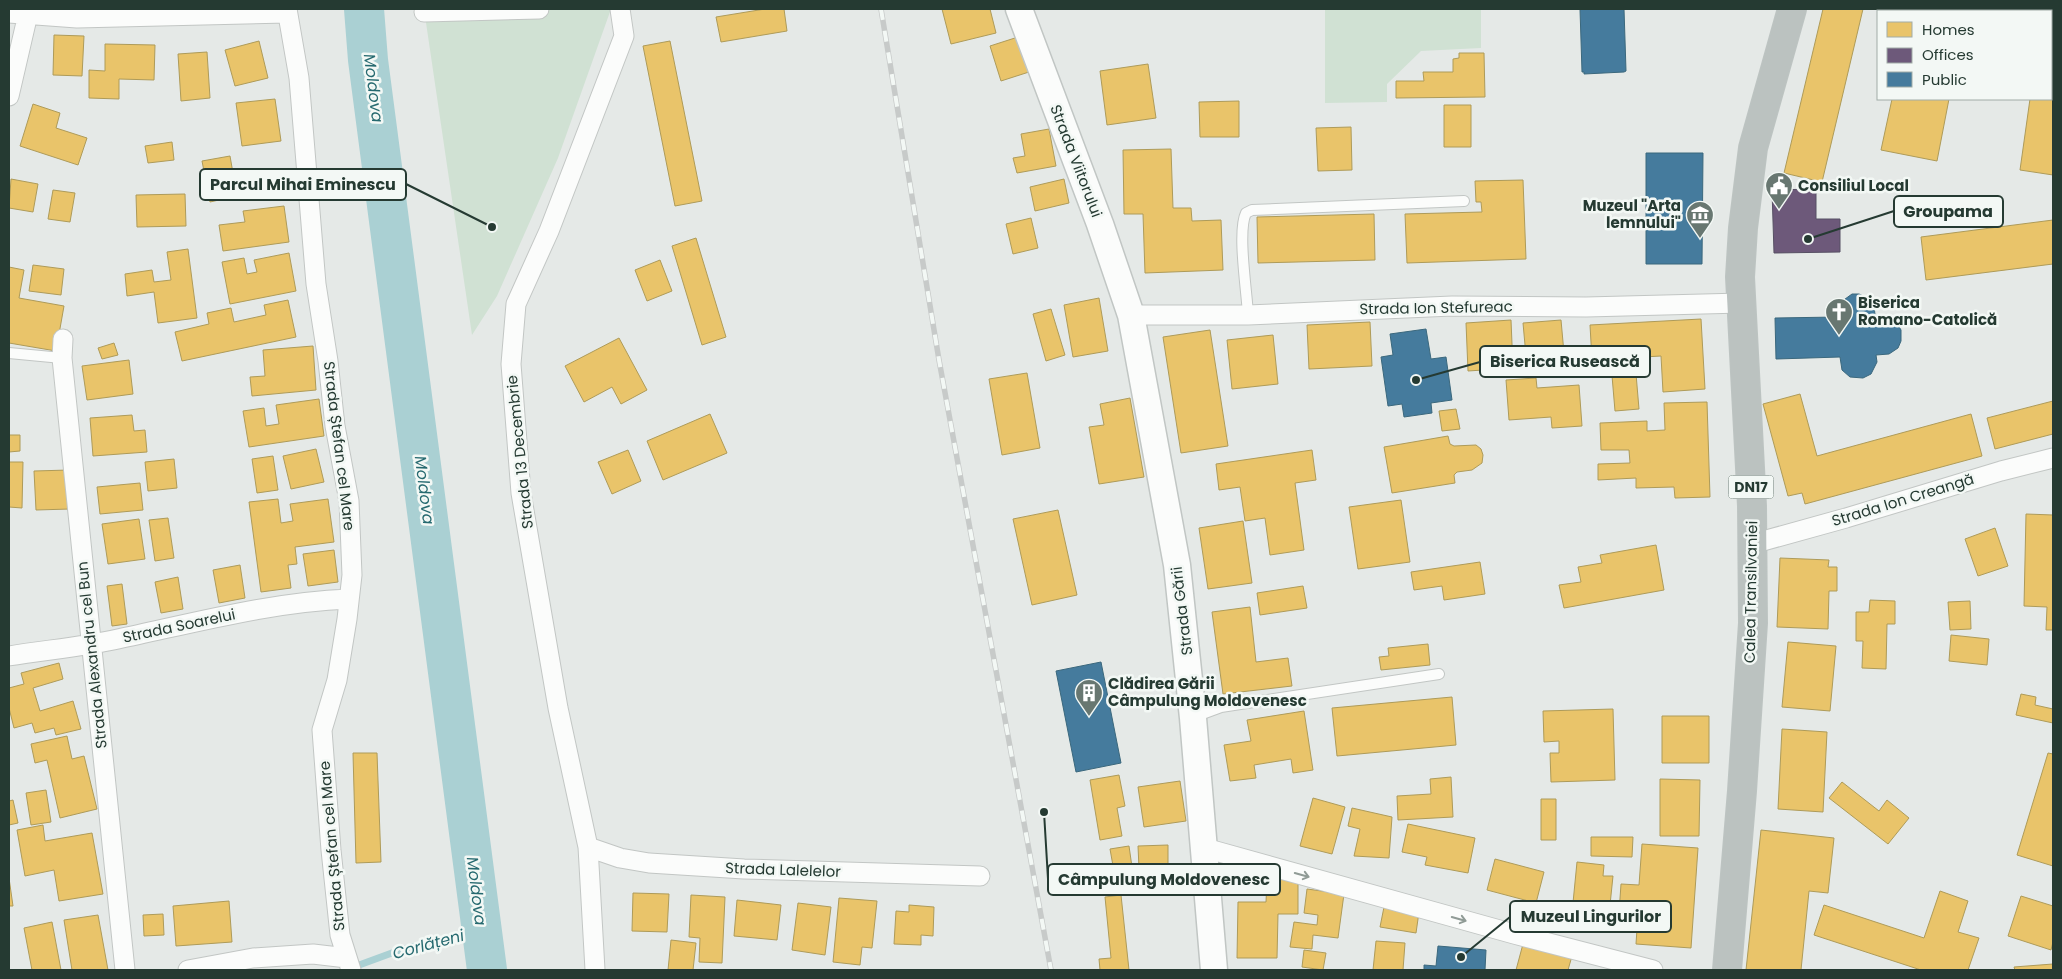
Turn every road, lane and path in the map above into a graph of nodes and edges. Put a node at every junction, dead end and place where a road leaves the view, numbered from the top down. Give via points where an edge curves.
1 (539, 9) edge
2 (620, 9) edge
3 (1019, 9) edge
4 (1792, 9) edge
5 (287, 11) edge
6 (424, 12) dead end
7 (9, 13) edge
8 (77, 13) edge
9 (28, 14) junction
10 (9, 96) edge
11 (1464, 201) dead end
12 (1742, 302) junction
13 (1130, 315) junction
14 (1248, 316) junction
15 (63, 339) dead end
16 (9, 353) edge
17 (62, 358) junction
18 (2053, 458) edge
19 (1752, 544) junction
20 (349, 599) junction
21 (92, 644) junction
22 (9, 656) edge
23 (1439, 674) dead end
24 (1193, 718) junction
25 (588, 847) junction
26 (1204, 848) junction
27 (980, 876) dead end
28 (349, 964) edge
29 (125, 970) edge
30 (188, 970) edge
31 (595, 970) edge
32 (1214, 970) edge
33 (1653, 970) edge
34 (1727, 970) edge

1 - 6 street
2 - 25 street, Strada 13 Decembrie via 624,36 549,231 516,304 511,364 522,493 558,708
3 - 13 street, Strada Viitorului via 1100,224
4 - 12 highway, Calea Transilvaniei / DN17 via 1753,148 1742,228
5 - 8 street
5 - 20 street, Strada Ștefan cel Mare via 299,78 316,284 349,502 352,575
7 - 9 street
8 - 9 street
9 - 10 street
11 - 14 lane via 1252,210 1246,213 1242,235
12 - 14 street, Strada Ion Stefureac via 1586,307 1452,306
12 - 19 highway, Calea Transilvaniei / DN17
13 - 14 street, Strada Ion Stefureac
13 - 24 street, Strada Gării via 1177,565
15 - 17 street, Strada Alexandru cel Bun
16 - 17 lane
17 - 21 street, Strada Alexandru cel Bun
18 - 19 street, Strada Ion Creangă
19 - 34 highway, Calea Transilvaniei / DN17 via 1753,623
20 - 21 street, Strada Soarelui via 320,600 219,616
20 - 28 street, Strada Ștefan cel Mare via 337,680 322,730 340,935
21 - 22 street, Strada Soarelui
21 - 29 street, Strada Alexandru cel Bun
23 - 24 lane via 1220,707
24 - 26 street, Strada Gării
25 - 27 street, Strada Lalelelor via 620,858 649,863
25 - 31 street, Strada 13 Decembrie
26 - 32 street, Strada Gării
26 -> 33 street
28 - 30 street via 313,954 253,958

